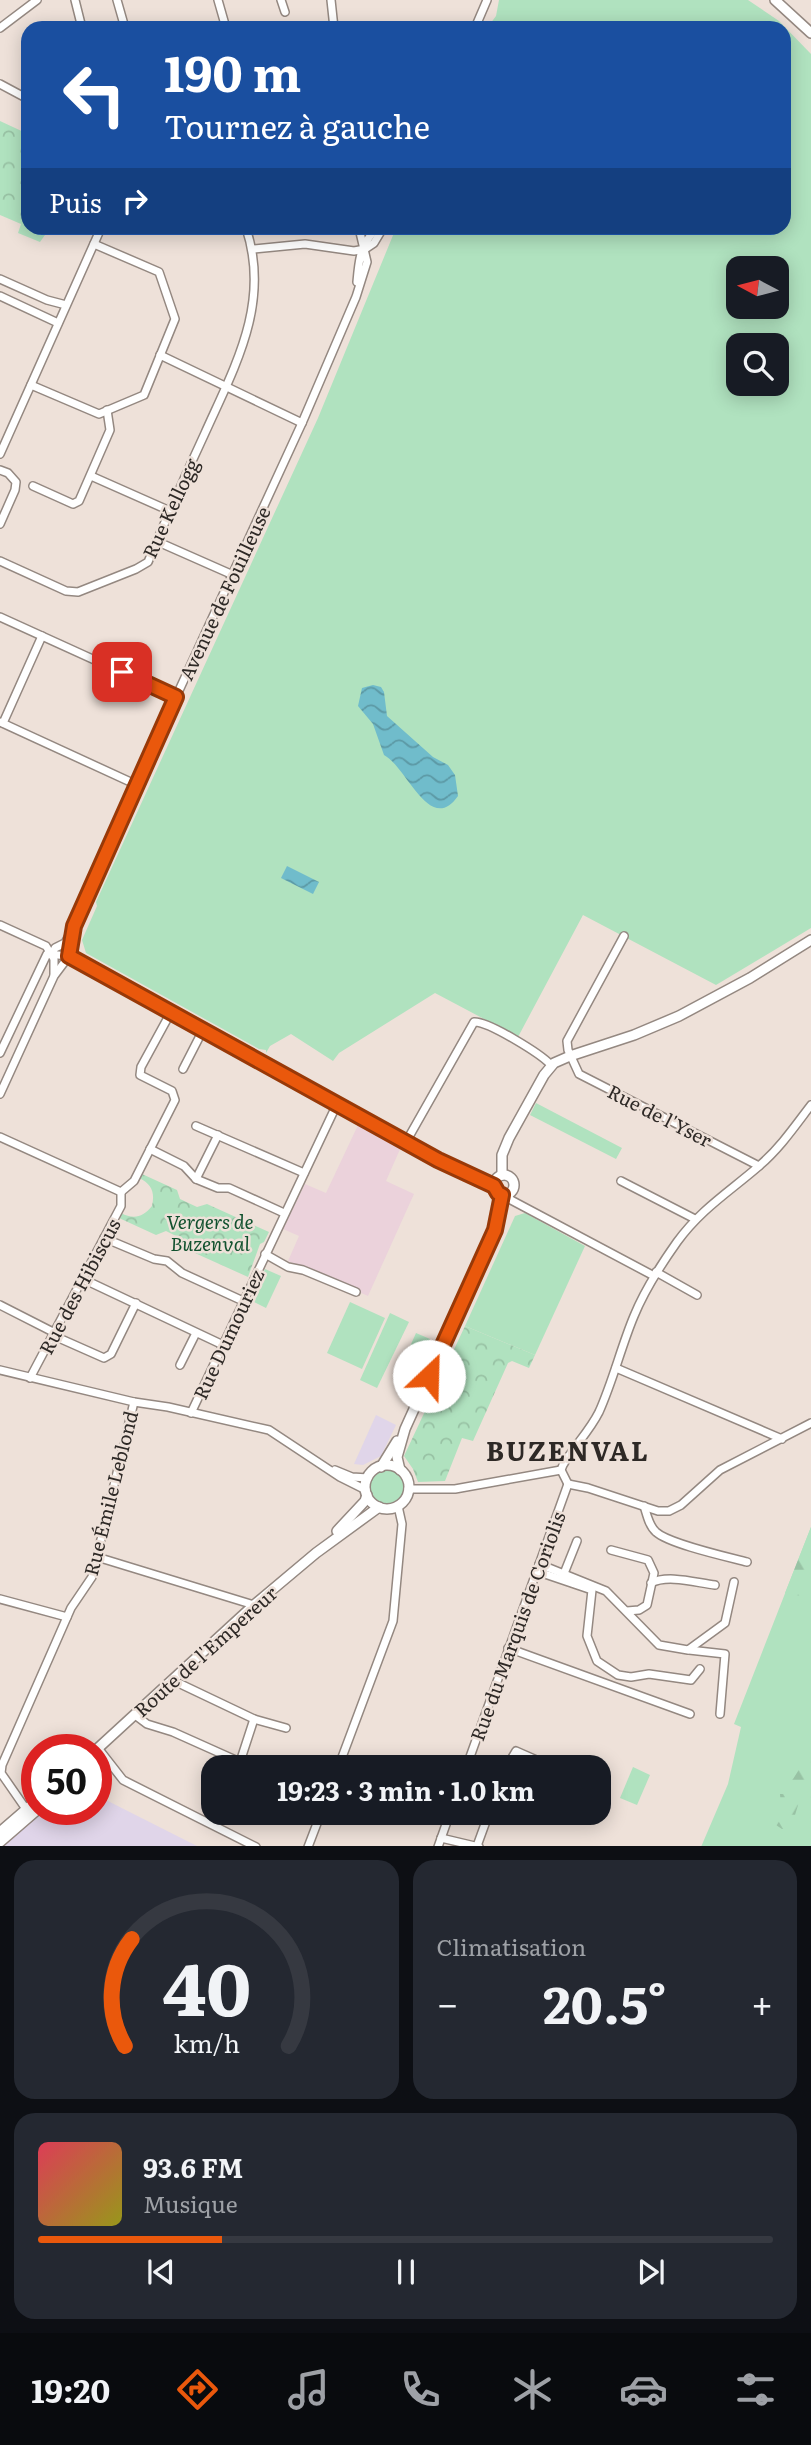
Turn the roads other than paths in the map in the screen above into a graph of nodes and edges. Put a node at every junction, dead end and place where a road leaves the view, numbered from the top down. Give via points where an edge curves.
1 (37, 0) edge
2 (75, 0) edge
3 (117, 0) edge
4 (218, 0) edge
5 (281, 0) edge
6 (331, 0) edge
7 (487, 0) edge
8 (780, 1) edge
9 (285, 12) dead end
10 (80, 21) edge
11 (123, 21) edge
12 (224, 21) edge
13 (333, 21) edge
14 (478, 21) edge
15 (0, 28) edge
16 (811, 33) edge
17 (0, 84) edge
18 (21, 95) edge
19 (98, 235) edge
20 (248, 235) edge
21 (361, 235) edge
22 (370, 235) edge
23 (379, 235) edge
24 (94, 244) junction
25 (253, 248) junction
26 (365, 249) junction
27 (0, 279) edge
28 (0, 296) edge
29 (66, 305) junction
30 (58, 323) junction
31 (160, 355) junction
32 (31, 385) junction
33 (226, 387) junction
34 (107, 410) junction
35 (303, 423) junction
36 (0, 454) edge
37 (0, 470) edge
38 (91, 476) junction
39 (16, 482) junction
40 (170, 511) junction
41 (0, 524) edge
42 (156, 541) junction
43 (0, 561) edge
44 (233, 575) junction
45 (0, 617) edge
46 (42, 636) junction
47 (176, 697) junction
48 (1, 723) edge
49 (137, 785) junction
50 (0, 925) edge
51 (74, 926) junction
52 (624, 936) dead end
53 (811, 940) edge
54 (65, 943) junction
55 (52, 954) junction
56 (69, 956) junction
57 (54, 976) junction
58 (171, 1012) junction
59 (203, 1030) junction
60 (0, 1054) edge
61 (570, 1056) junction
62 (551, 1065) junction
63 (183, 1069) dead end
64 (0, 1094) edge
65 (337, 1104) junction
66 (811, 1104) edge
67 (808, 1114) edge
68 (196, 1126) dead end
69 (218, 1135) junction
70 (0, 1137) edge
71 (406, 1142) junction
72 (150, 1149) junction
73 (760, 1166) junction
74 (304, 1173) junction
75 (502, 1175) junction
76 (196, 1179) junction
77 (621, 1181) dead end
78 (494, 1186) junction
79 (121, 1192) junction
80 (504, 1195) junction
81 (284, 1213) junction
82 (695, 1219) junction
83 (104, 1238) junction
84 (265, 1254) junction
85 (655, 1274) junction
86 (83, 1279) junction
87 (356, 1292) dead end
88 (697, 1294) dead end
89 (243, 1301) junction
90 (136, 1303) junction
91 (0, 1305) edge
92 (52, 1333) junction
93 (195, 1333) junction
94 (223, 1345) junction
95 (180, 1366) dead end
96 (616, 1368) junction
97 (0, 1370) edge
98 (30, 1378) junction
99 (134, 1402) junction
100 (191, 1413) junction
101 (811, 1423) edge
102 (405, 1429) junction
103 (782, 1439) junction
104 (382, 1467) junction
105 (331, 1469) junction
106 (400, 1470) junction
107 (561, 1470) junction
108 (368, 1478) junction
109 (568, 1484) junction
110 (408, 1489) junction
111 (366, 1492) junction
112 (398, 1506) junction
113 (645, 1506) junction
114 (379, 1507) junction
115 (577, 1541) dead end
116 (611, 1550) dead end
117 (316, 1553) junction
118 (97, 1557) junction
119 (747, 1562) dead end
120 (537, 1567) junction
121 (563, 1577) junction
122 (734, 1582) dead end
123 (651, 1583) junction
124 (715, 1586) dead end
125 (593, 1588) junction
126 (0, 1599) edge
127 (254, 1605) junction
128 (626, 1611) junction
129 (68, 1617) junction
130 (508, 1648) junction
131 (688, 1650) junction
132 (700, 1669) dead end
133 (172, 1679) junction
134 (690, 1714) dead end
135 (720, 1714) dead end
136 (135, 1715) junction
137 (254, 1719) junction
138 (285, 1728) dead end
139 (112, 1736) edge
140 (221, 1755) edge
141 (245, 1755) edge
142 (343, 1755) edge
143 (471, 1755) edge
144 (112, 1767) edge
145 (21, 1799) edge
146 (21, 1820) edge
147 (316, 1825) edge
148 (446, 1825) edge
149 (485, 1825) edge
150 (1, 1837) edge
151 (440, 1842) edge
152 (256, 1846) edge
153 (308, 1846) edge
154 (478, 1846) edge

1 - 15 street
2 - 10 street
3 - 11 street
4 - 12 street
5 - 9 street
6 - 13 street
7 - 14 street
8 - 16 main road
17 - 18 street
19 - 24 street
20 - 25 street, Rue Kellogg
21 - 26 street, Avenue de Fouilleuse
22 - 26 street
23 - 26 street
24 - 29 street
24 - 31 street via 159,272 175,319
25 - 26 street via 304,244
25 - 33 street, Rue Kellogg via 252,313
26 - 35 street, Avenue de Fouilleuse via 367,262 356,297
27 - 29 street
28 - 30 street
29 - 30 street
30 - 32 street
31 - 33 street
31 - 34 street via 144,395
32 - 34 street via 99,414
32 - 36 street
33 - 35 street
33 - 40 street, Rue Kellogg
34 - 38 street via 110,430
35 - 44 street, Avenue de Fouilleuse
37 - 39 street
38 - 39 street via 79,501 72,504
38 - 40 street
39 - 41 street
40 - 42 street, Rue Kellogg
42 - 43 street, Rue Kellogg via 142,566 78,592 66,591
42 - 44 street
44 - 47 street, Avenue de Fouilleuse
45 - 46 street
46 - 47 street
46 - 48 street
47 - 49 street, Avenue de Fouilleuse
48 - 49 street
49 - 51 street, Avenue de Fouilleuse
50 - 55 street via 44,945
51 - 54 street, Avenue de Fouilleuse
51 - 56 street, Avenue de Fouilleuse
52 - 61 street via 567,1041
53 - 61 main road via 679,1016
54 - 55 street, Avenue de Fouilleuse
54 - 56 street
55 - 56 street
55 - 57 street, Avenue de Fouilleuse
55 - 60 street, Avenue de Fouilleuse via 47,954
56 - 57 street, Avenue de Fouilleuse
56 - 58 street
57 - 64 street, Avenue de Fouilleuse
58 - 59 street
58 - 72 street via 141,1067 140,1075 172,1091 175,1100
59 - 63 street
59 - 65 street
61 - 62 main road
61 - 73 street, Rue de l'Yser via 579,1074
62 - 71 street via 509,1035 474,1022
62 - 75 main road via 505,1146
65 - 71 street
65 - 74 street, Rue Dumouriez
66 - 67 street
67 - 73 street
68 - 69 street
69 - 74 street
69 - 76 street
70 - 79 street
71 - 78 street
72 - 76 street via 184,1166
72 - 79 street via 134,1181
73 - 82 street
74 - 81 street, Rue Dumouriez
75 - 78 main road
75 - 80 main road via 513,1183
76 - 81 street
77 - 82 street
78 - 80 main road
79 - 83 street, Rue des Hibiscus via 121,1206
80 - 85 street
80 - 102 main road via 493,1235
81 - 84 street, Rue Dumouriez
82 - 85 street
83 - 86 street, Rue des Hibiscus
83 - 89 street via 166,1261 191,1278
84 - 87 street
84 - 89 street, Rue Dumouriez
85 - 88 street
85 - 96 street
86 - 90 street
86 - 92 street, Rue des Hibiscus
89 - 94 street, Rue Dumouriez
90 - 92 street via 111,1354 104,1358
90 - 93 street
91 - 92 street
92 - 98 street, Rue des Hibiscus
93 - 94 street
93 - 95 street
94 - 100 street, Rue Dumouriez
96 - 103 street
96 - 107 street via 588,1433
97 - 98 street
98 - 99 street
99 - 100 street
99 - 118 street, Rue Émile Leblond
100 - 105 street via 269,1430
101 - 103 street
102 - 104 main road
102 - 106 main road via 397,1457
103 - 113 street via 720,1470 669,1511
104 - 106 main road
104 - 108 main road
105 - 108 street
105 - 111 street
106 - 110 main road
107 - 109 street
107 - 110 street via 455,1489
108 - 111 main road
109 - 113 street
109 - 120 street, Rue du Marquis de Coriolis
110 - 112 main road
111 - 114 main road
111 - 117 main road, Route de l'Empereur via 359,1508
112 - 114 main road
112 - 142 street via 402,1524 393,1621
113 - 119 street via 656,1532
114 - 117 main road, Route de l'Empereur
115 - 121 street
116 - 123 street via 648,1560 654,1573
117 - 127 main road, Route de l'Empereur
118 - 127 street
118 - 129 street, Rue Émile Leblond via 92,1577
120 - 121 street
120 - 130 street, Rue du Marquis de Coriolis
121 - 125 street
122 - 131 street via 725,1623
123 - 124 street via 667,1579
123 - 128 street via 647,1605
125 - 128 street via 606,1591
125 - 132 street via 587,1636 597,1661 618,1675 632,1677 649,1674 691,1680
126 - 129 street
127 - 133 main road, Route de l'Empereur
128 - 131 street via 659,1645
129 - 145 street, Rue Émile Leblond via 2,1765 4,1779
130 - 134 street
130 - 143 street, Rue du Marquis de Coriolis
131 - 135 street via 725,1654
133 - 136 main road, Route de l'Empereur
133 - 137 street
136 - 139 main road, Route de l'Empereur
136 - 140 street
137 - 138 street
137 - 141 street
144 - 152 street via 123,1780
146 - 150 main road
147 - 153 street
148 - 151 street
149 - 154 street
151 - 154 street

